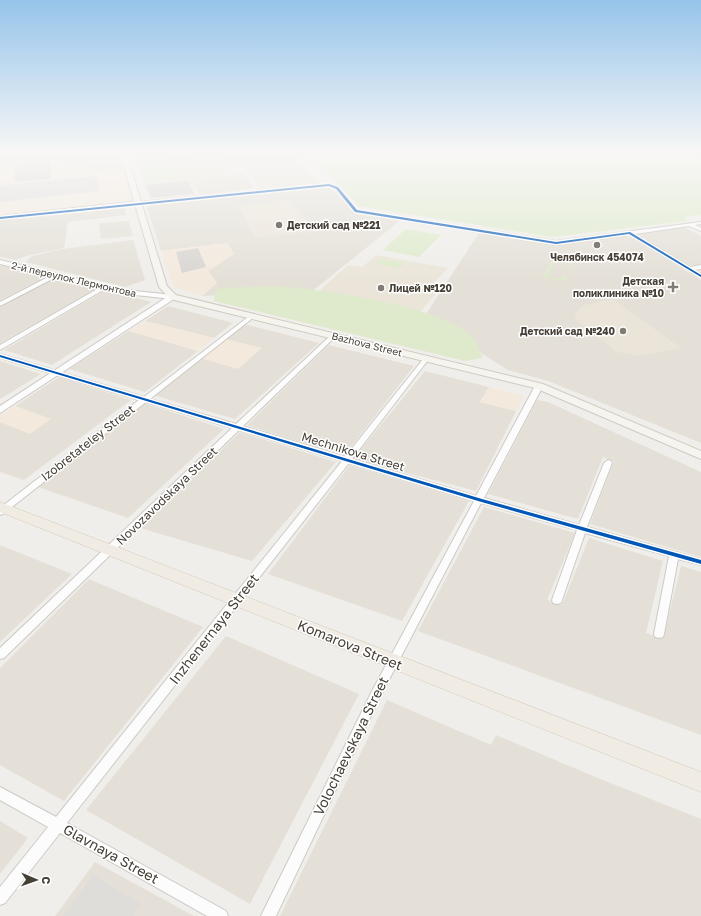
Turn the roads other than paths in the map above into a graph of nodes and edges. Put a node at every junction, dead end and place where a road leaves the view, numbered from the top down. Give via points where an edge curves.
1 (136, 196) edge
2 (209, 196) edge
3 (343, 196) edge
4 (138, 203) junction
5 (0, 218) edge
6 (701, 223) edge
7 (690, 225) junction
8 (701, 230) edge
9 (630, 233) junction
10 (1, 263) edge
11 (701, 267) edge
12 (689, 268) junction
13 (56, 275) junction
14 (701, 276) edge
15 (104, 287) junction
16 (172, 297) junction
17 (0, 304) edge
18 (252, 316) junction
19 (333, 336) junction
20 (0, 348) edge
21 (0, 356) edge
22 (426, 359) junction
23 (55, 373) junction
24 (539, 386) junction
25 (143, 400) junction
26 (0, 410) edge
27 (238, 428) junction
28 (701, 455) edge
29 (346, 460) junction
30 (608, 463) dead end
31 (480, 500) junction
32 (1, 509) edge
33 (582, 529) junction
34 (110, 551) junction
35 (674, 555) junction
36 (701, 562) edge
37 (237, 600) junction
38 (558, 600) dead end
39 (659, 634) dead end
40 (0, 655) edge
41 (393, 662) junction
42 (701, 782) edge
43 (0, 793) edge
44 (58, 825) junction
45 (0, 898) edge
46 (221, 916) edge
47 (268, 916) edge

1 - 4 main road
2 - 4 street
3 - 9 street via 356,211 556,243
4 - 5 street
4 - 16 main road via 163,287
6 - 7 street
7 - 8 street
7 - 9 street
9 - 12 street
10 - 13 street, 2-й переулок Лермонтова
11 - 12 street
12 - 14 street
13 - 15 street, 2-й переулок Лермонтова
13 - 17 street
15 - 16 street, 2-й переулок Лермонтова
15 - 20 street
16 - 18 main road, Bazhova Street
16 - 23 street
18 - 19 main road, Bazhova Street
18 - 25 street, Izobretateley Street
19 - 22 main road, Bazhova Street
19 - 27 street, Novozavodskaya Street
21 - 23 street, Mechnikova Street
22 - 24 main road, Bazhova Street
22 - 29 street, Inzhenernaya Street
23 - 25 street, Mechnikova Street
23 - 26 street
24 - 28 main road, Bazhova Street
24 - 31 street, Volochaevskaya Street
25 - 27 street, Mechnikova Street
25 - 32 street, Izobretateley Street
27 - 29 street, Mechnikova Street
27 - 34 street, Novozavodskaya Street
29 - 31 street, Mechnikova Street
29 - 37 street, Inzhenernaya Street
30 - 33 street
31 - 33 street, Mechnikova Street
31 - 41 street, Volochaevskaya Street
32 - 34 main road, Komarova Street
33 - 35 street, Mechnikova Street
33 - 38 street
34 - 37 main road, Komarova Street
34 - 40 street, Novozavodskaya Street
35 - 36 street, Mechnikova Street
35 - 39 street
37 - 41 main road, Komarova Street
37 - 44 street, Inzhenernaya Street
41 - 42 main road, Komarova Street
41 - 47 street, Volochaevskaya Street
43 - 44 street, Glavnaya Street
44 - 45 street, Inzhenernaya Street
44 - 46 street, Glavnaya Street

